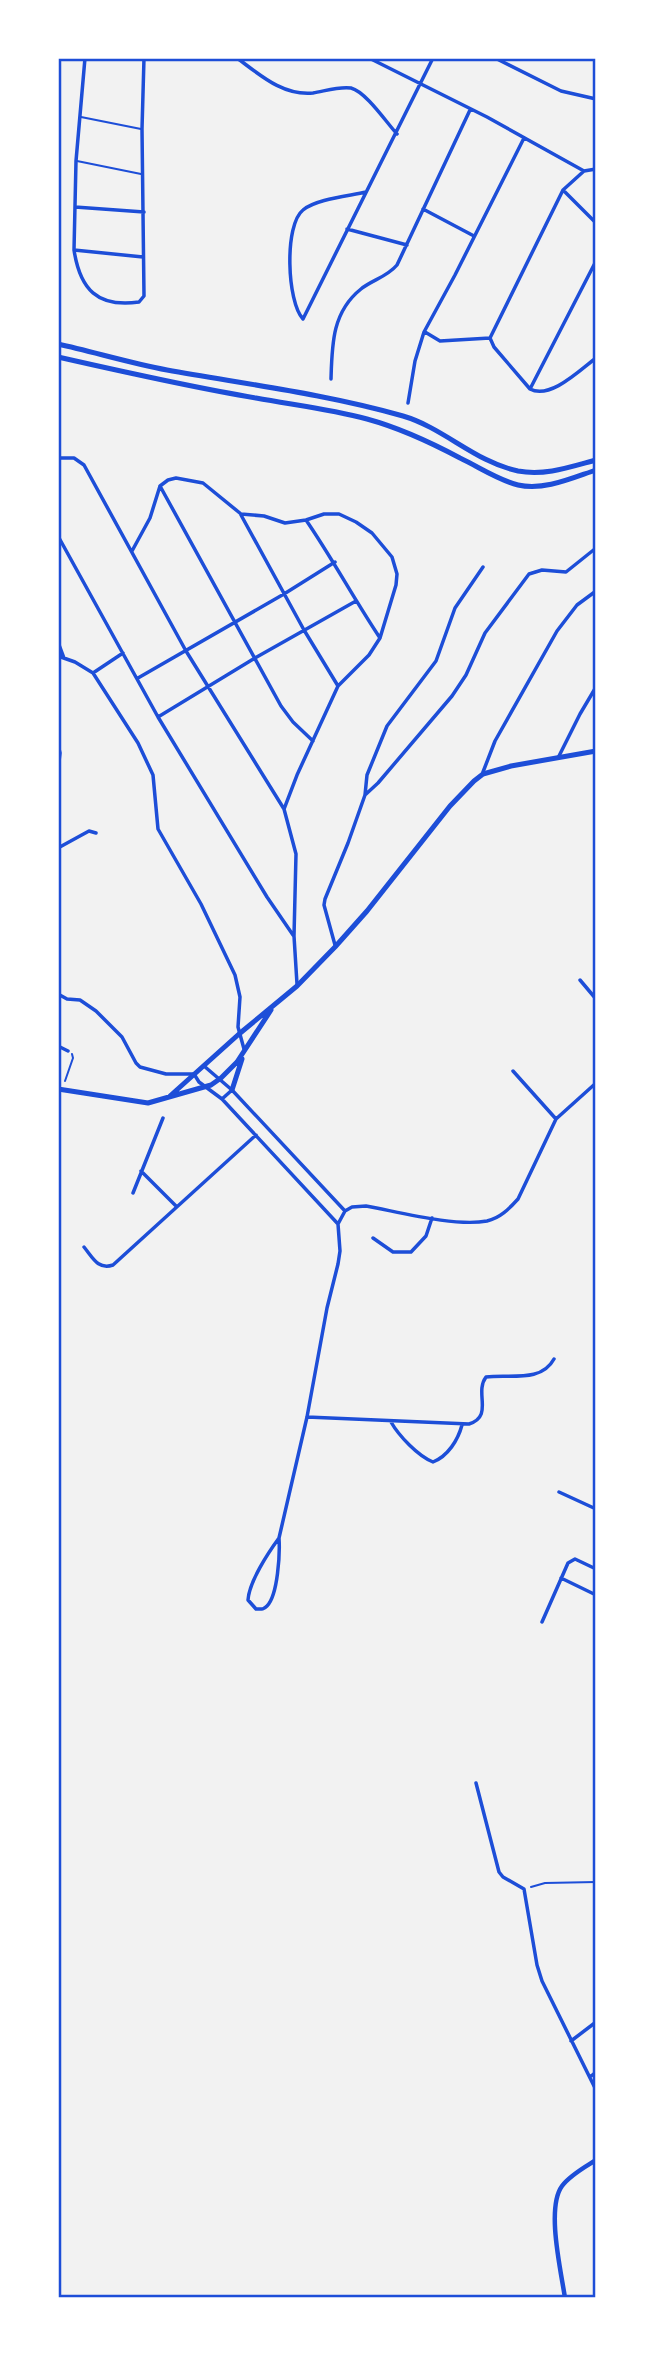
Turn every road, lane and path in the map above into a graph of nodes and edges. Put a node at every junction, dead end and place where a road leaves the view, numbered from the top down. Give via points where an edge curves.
1 (85, 58) edge
2 (144, 58) edge
3 (237, 58) edge
4 (369, 58) edge
5 (433, 58) edge
6 (495, 58) edge
7 (420, 84) junction
8 (596, 99) edge
9 (470, 110) junction
10 (80, 117) junction
11 (142, 130) junction
12 (397, 134) junction
13 (524, 138) junction
14 (76, 161) junction
15 (596, 169) edge
16 (584, 170) junction
17 (143, 174) junction
18 (563, 190) junction
19 (366, 192) junction
20 (75, 207) junction
21 (423, 209) junction
22 (144, 212) junction
23 (596, 223) edge
24 (347, 229) junction
25 (474, 237) junction
26 (407, 245) junction
27 (74, 250) junction
28 (143, 257) junction
29 (596, 261) edge
30 (424, 332) junction
31 (490, 338) junction
32 (58, 344) edge
33 (58, 357) edge
34 (596, 358) edge
35 (331, 379) dead end
36 (530, 389) junction
37 (408, 403) dead end
38 (58, 458) edge
39 (596, 460) edge
40 (596, 470) edge
41 (160, 486) junction
42 (241, 514) junction
43 (306, 520) junction
44 (58, 536) edge
45 (596, 548) edge
46 (132, 551) junction
47 (335, 562) junction
48 (483, 567) dead end
49 (596, 591) edge
50 (284, 594) junction
51 (356, 601) junction
52 (234, 623) junction
53 (304, 630) junction
54 (380, 638) junction
55 (58, 642) edge
56 (186, 651) junction
57 (124, 653) junction
58 (58, 656) edge
59 (64, 658) junction
60 (255, 658) junction
61 (93, 673) junction
62 (138, 678) junction
63 (208, 686) junction
64 (338, 686) junction
65 (596, 687) edge
66 (158, 717) junction
67 (313, 741) junction
68 (58, 745) edge
69 (596, 751) edge
70 (559, 757) junction
71 (58, 770) edge
72 (483, 774) junction
73 (365, 795) junction
74 (284, 809) junction
75 (96, 833) dead end
76 (58, 848) edge
77 (294, 936) junction
78 (335, 947) junction
79 (580, 980) dead end
80 (297, 986) junction
81 (58, 994) edge
82 (596, 999) edge
83 (275, 1005) junction
84 (239, 1034) junction
85 (58, 1046) edge
86 (68, 1051) joint
87 (244, 1051) junction
88 (204, 1066) junction
89 (513, 1071) dead end
90 (194, 1074) junction
91 (221, 1079) junction
92 (596, 1083) edge
93 (206, 1087) junction
94 (60, 1089) edge
95 (232, 1090) junction
96 (170, 1096) junction
97 (222, 1099) junction
98 (163, 1118) dead end
99 (556, 1119) junction
100 (256, 1135) junction
101 (141, 1171) junction
102 (133, 1193) dead end
103 (176, 1206) junction
104 (345, 1211) junction
105 (432, 1218) junction
106 (338, 1224) junction
107 (373, 1238) dead end
108 (84, 1247) dead end
109 (554, 1359) dead end
110 (307, 1417) junction
111 (391, 1422) junction
112 (462, 1425) junction
113 (559, 1492) dead end
114 (596, 1508) edge
115 (279, 1538) junction
116 (596, 1569) edge
117 (561, 1578) junction
118 (596, 1595) edge
119 (542, 1622) dead end
120 (476, 1783) dead end
121 (596, 1882) edge
122 (524, 1889) junction
123 (596, 2022) edge
124 (571, 2041) junction
125 (596, 2072) edge
126 (590, 2077) junction
127 (596, 2090) edge
128 (596, 2160) edge
129 (565, 2298) edge

1 - 10 street
2 - 11 street
3 - 12 street via 287,90 356,91
4 - 7 street
5 - 7 street
6 - 8 street via 561,91
7 - 9 street
7 - 12 street
9 - 13 street
9 - 21 street
10 - 11 lane
10 - 14 street
11 - 17 street
12 - 19 street
13 - 16 street
13 - 25 street
14 - 17 lane
14 - 20 street
15 - 16 street
16 - 18 street
17 - 22 street
18 - 23 street
18 - 31 street
19 - 24 street
19 - 24 street via 304,208 293,225 290,274 295,303 305,318
20 - 22 street
20 - 27 street
21 - 25 street
21 - 26 street
22 - 28 street
24 - 26 street
25 - 30 street
26 - 35 street via 391,272 362,288 340,315 333,332
27 - 28 street
27 - 28 street via 85,285 93,294 115,303 142,300
29 - 36 street
30 - 31 street via 440,341
30 - 37 street
31 - 36 street
32 - 39 main road via 125,362 404,416 492,463 520,471 549,472
33 - 40 main road via 368,419 428,441 517,485 551,484
34 - 36 street via 549,392
38 - 46 street via 74,458 84,465
41 - 42 street via 176,478 197,481
41 - 46 street via 150,519
41 - 52 street
42 - 43 street via 279,522
42 - 50 street
43 - 47 street
43 - 54 street via 339,514 372,533 392,557 396,585
44 - 57 street
45 - 73 street via 566,572 529,574 485,633 452,696
46 - 56 street
47 - 50 street
47 - 51 street
48 - 73 street via 455,608 436,661 387,726 367,775
49 - 72 street via 577,605 557,631 495,741
50 - 52 street
50 - 53 street
51 - 53 street
51 - 54 street
52 - 56 street
52 - 60 street
53 - 60 street
53 - 64 street
54 - 64 street
55 - 59 street
56 - 62 street
56 - 63 street
57 - 61 street
57 - 62 street
58 - 59 street
59 - 61 street
60 - 63 street
60 - 67 street via 281,706
61 - 84 street via 138,743 153,775 158,828 230,961 239,989
62 - 66 street
63 - 66 street
63 - 74 street
64 - 67 street
65 - 70 street
66 - 77 street
67 - 74 street
68 - 71 street
69 - 70 main road
70 - 72 main road
72 - 78 main road via 450,806
73 - 78 street via 324,899
74 - 77 street via 296,854
75 - 76 street via 89,831
77 - 80 street
78 - 80 main road
79 - 82 street
80 - 83 main road
81 - 90 street via 80,1000 96,1012 122,1037 140,1067 166,1074
83 - 84 main road
83 - 87 main road
84 - 87 street
84 - 88 main road
85 - 86 street
86 - 94 path via 73,1058
87 - 91 main road
87 - 95 main road
88 - 90 main road
88 - 91 street
89 - 99 street
90 - 93 street
90 - 96 main road
91 - 93 main road
91 - 95 street
92 - 99 street
93 - 96 main road
93 - 97 street
94 - 96 main road via 148,1103
95 - 97 street
95 - 104 street
97 - 100 street
98 - 101 street
99 - 105 street via 523,1191 509,1210 485,1221
100 - 103 street
100 - 106 street
101 - 102 street
101 - 103 street
103 - 108 street via 113,1265 99,1265
104 - 105 street via 366,1206
104 - 106 street
105 - 107 street via 426,1236 411,1252 393,1252
106 - 110 street via 338,1264
109 - 112 street via 539,1374 486,1377 482,1416
110 - 111 street
110 - 115 street
111 - 112 street
111 - 112 street via 433,1462 453,1445
113 - 114 street
115 - 115 street via 247,1596 256,1609 271,1599 280,1558
116 - 117 street via 571,1560
117 - 118 street
117 - 119 street
120 - 122 street via 499,1872
121 - 122 path via 545,1883
122 - 124 street via 537,1965
123 - 124 street
124 - 126 street
125 - 126 street
126 - 127 street
128 - 129 street via 565,2183 556,2197

